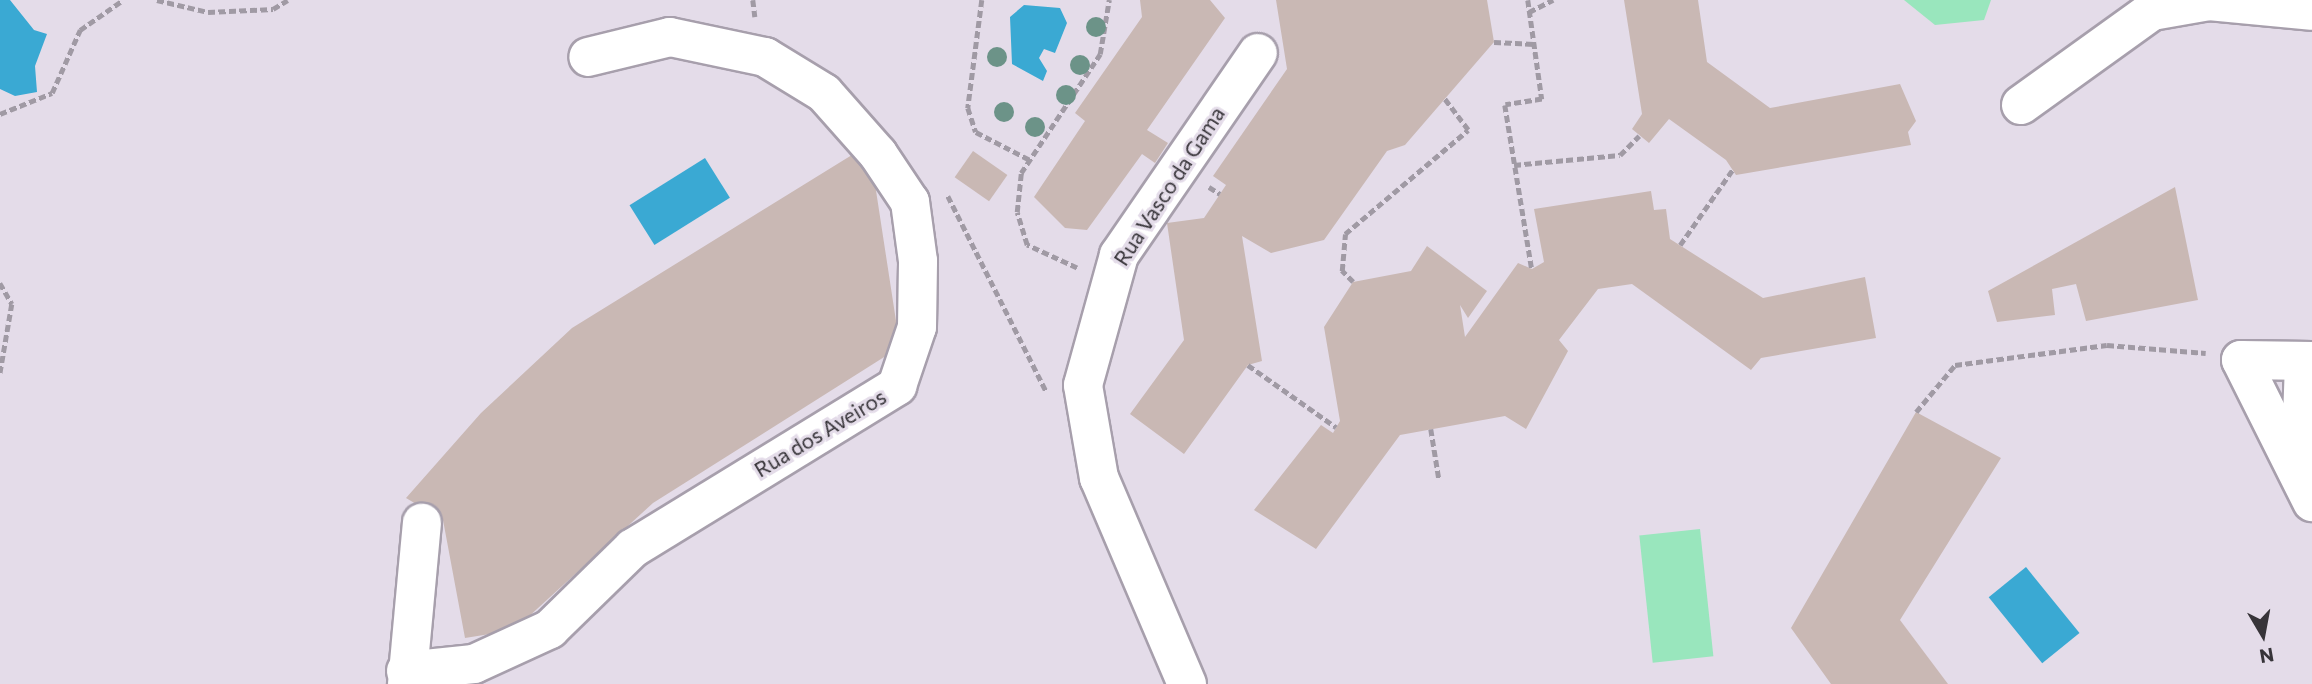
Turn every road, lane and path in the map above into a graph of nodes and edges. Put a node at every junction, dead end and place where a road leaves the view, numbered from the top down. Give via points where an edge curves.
1 (123, 0) edge
2 (157, 0) edge
3 (288, 0) edge
4 (982, 0) edge
5 (1109, 0) edge
6 (1528, 0) edge
7 (1553, 0) edge
8 (2312, 11) edge
9 (1529, 12) junction
10 (1494, 42) dead end
11 (1534, 44) junction
12 (1258, 53) dead end
13 (587, 57) dead end
14 (1445, 99) dead end
15 (2021, 105) dead end
16 (0, 114) edge
17 (1639, 136) dead end
18 (1030, 160) junction
19 (1514, 165) junction
20 (1733, 169) dead end
21 (1680, 245) dead end
22 (1532, 268) dead end
23 (1084, 271) dead end
24 (1353, 282) dead end
25 (0, 283) edge
26 (2241, 360) junction
27 (2308, 362) edge
28 (1248, 365) dead end
29 (0, 374) edge
30 (1916, 412) dead end
31 (1336, 427) dead end
32 (1432, 429) dead end
33 (1439, 479) dead end
34 (2312, 488) edge
35 (2312, 502) edge
36 (422, 523) dead end
37 (406, 678) edge
38 (1186, 684) edge

1 - 16 path via 80,30 52,93
2 - 3 path via 208,12 273,9
4 - 18 path via 968,108 976,132
5 - 18 path via 1100,54
6 - 9 path
7 - 9 path
8 - 15 street via 2209,1 2151,11
9 - 11 path
10 - 11 path
11 - 19 path via 1542,99 1505,105
12 - 38 street, Rua Vasco da Gama via 1119,255 1083,385 1098,478
13 - 37 street, Rua dos Aveiros via 670,37 765,57 824,93 878,154 910,202 918,261 917,327 897,386 633,548 550,629 474,664
14 - 24 path via 1468,130 1345,234 1342,271
17 - 19 path via 1620,155
18 - 23 path via 1021,173 1017,212 1027,245
19 - 22 path
20 - 21 path
25 - 29 path via 12,304
26 - 27 street
26 - 30 path via 2107,345 1955,365
26 - 35 street
27 - 34 street via 2301,445
28 - 31 path
32 - 33 path
36 - 37 street

